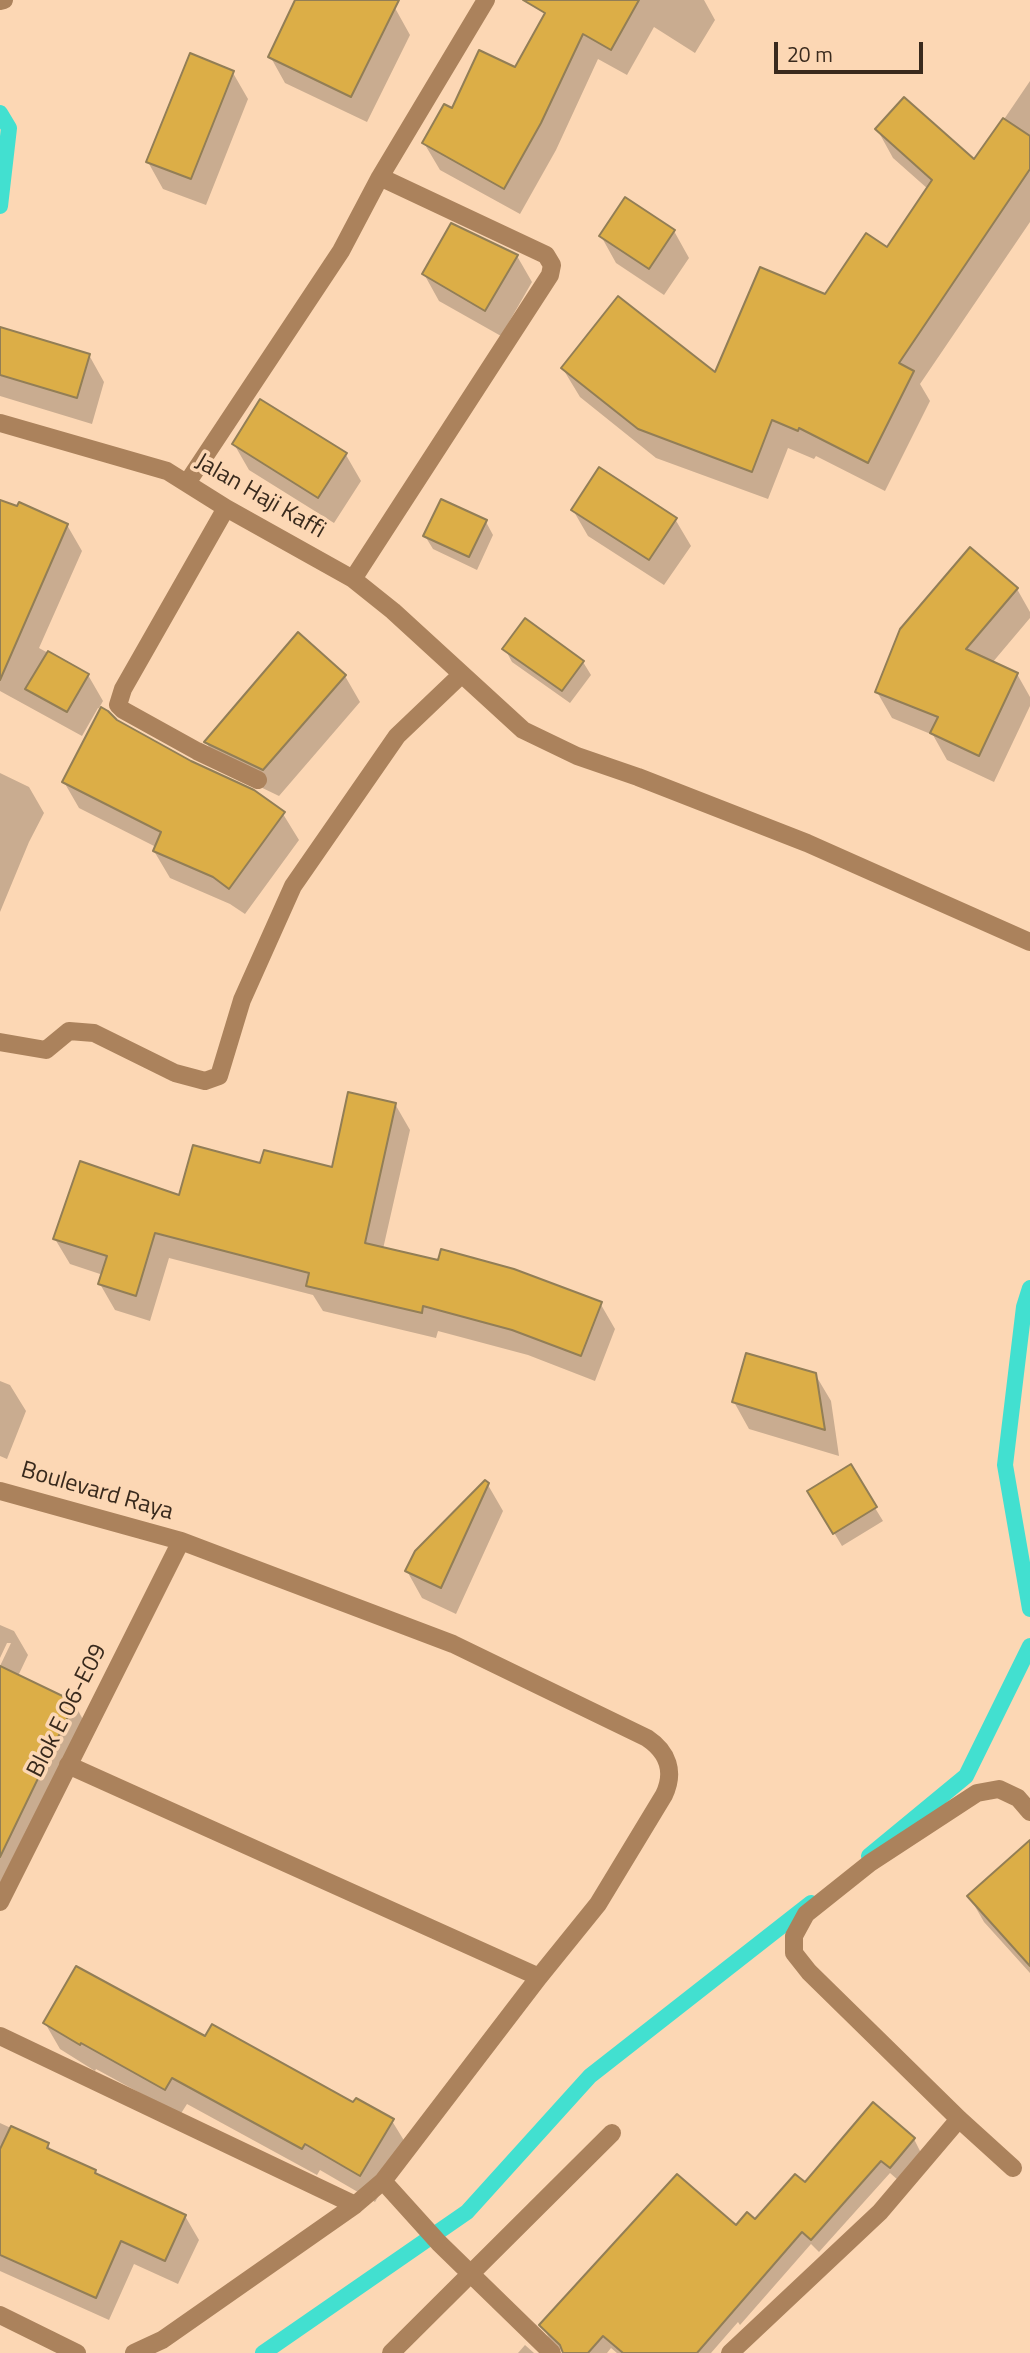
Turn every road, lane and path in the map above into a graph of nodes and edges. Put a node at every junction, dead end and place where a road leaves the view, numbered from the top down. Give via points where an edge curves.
1 (486, 0) edge
2 (380, 177) junction
3 (0, 423) edge
4 (187, 483) junction
5 (226, 508) junction
6 (353, 579) junction
7 (462, 674) junction
8 (258, 780) dead end
9 (1030, 942) edge
10 (0, 1042) edge
11 (0, 1491) edge
12 (181, 1541) junction
13 (68, 1765) junction
14 (1030, 1812) edge
15 (0, 1902) edge
16 (539, 1977) junction
17 (0, 2036) edge
18 (959, 2119) junction
19 (612, 2133) dead end
20 (1013, 2168) dead end
21 (383, 2181) junction
22 (355, 2205) junction
23 (471, 2275) junction
24 (0, 2315) edge
25 (77, 2353) edge
26 (134, 2353) edge
27 (391, 2353) edge
28 (552, 2353) edge
29 (730, 2353) edge

1 - 2 street
2 - 4 street via 341,251
2 - 6 street via 546,255 552,265 550,275
3 - 4 street, Jalan Haji Kaffi via 167,471
4 - 5 street, Jalan Haji Kaffi
5 - 6 street, Jalan Haji Kaffi
5 - 8 street via 118,705
6 - 7 street, Jalan Haji Kaffi
7 - 9 street, Jalan Haji Kaffi via 523,730 577,756 807,843
7 - 10 street via 397,736 293,886 243,1000 219,1076 205,1081 175,1073 94,1033 69,1031 46,1050
11 - 12 street, Boulevard Raya
12 - 13 street, Blok E 06-E09
12 - 16 street, Boulevard Raya via 453,1644 659,1746 669,1767 664,1795 598,1904
13 - 15 street, Blok E 06-E09
13 - 16 street
14 - 18 street via 1018,1798 999,1789 977,1793 837,1888 806,1914 794,1936 794,1954 809,1972
16 - 21 street, Boulevard Raya
17 - 22 street
18 - 20 street
18 - 29 street via 880,2212
19 - 23 street
21 - 22 street, Boulevard Raya
21 - 23 street
22 - 26 street, Boulevard Raya via 162,2340
23 - 27 street
23 - 28 street
24 - 25 street

